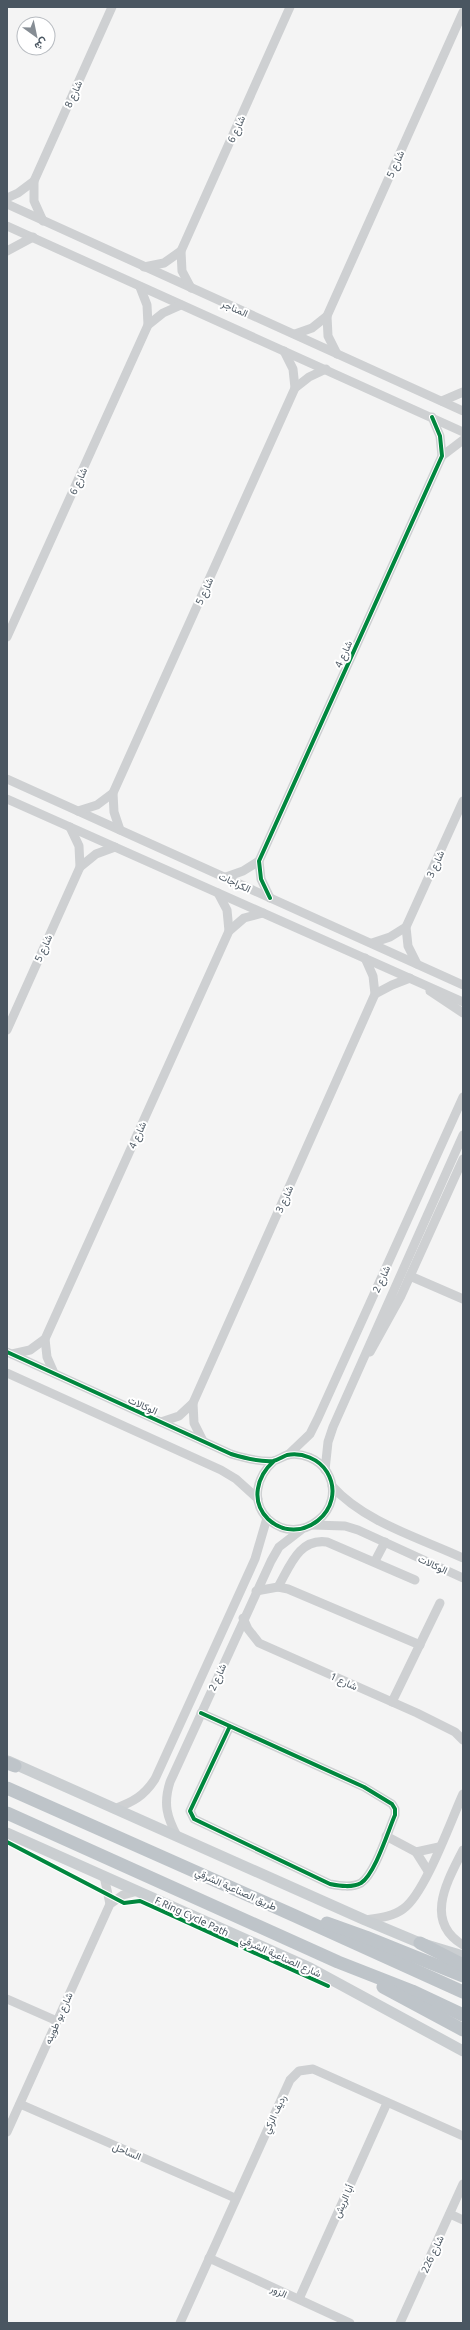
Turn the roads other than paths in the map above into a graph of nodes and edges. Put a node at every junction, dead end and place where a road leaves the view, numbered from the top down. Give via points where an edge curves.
1 (112, 7) edge
2 (290, 7) edge
3 (463, 12) edge
4 (34, 181) junction
5 (7, 198) edge
6 (7, 204) edge
7 (43, 221) junction
8 (7, 226) edge
9 (33, 237) junction
10 (7, 251) edge
11 (181, 251) junction
12 (144, 267) junction
13 (140, 287) junction
14 (192, 289) junction
15 (181, 306) junction
16 (327, 316) junction
17 (148, 325) junction
18 (295, 334) junction
19 (284, 351) junction
20 (337, 354) junction
21 (326, 369) junction
22 (295, 388) junction
23 (463, 392) edge
24 (442, 401) junction
25 (463, 411) edge
26 (432, 417) junction
27 (463, 432) edge
28 (463, 440) edge
29 (442, 456) junction
30 (7, 637) edge
31 (7, 779) edge
32 (113, 793) junction
33 (7, 799) edge
34 (463, 801) edge
35 (78, 811) junction
36 (70, 827) junction
37 (120, 830) junction
38 (115, 847) junction
39 (259, 861) junction
40 (80, 867) junction
41 (226, 878) junction
42 (218, 893) junction
43 (270, 898) junction
44 (263, 913) junction
45 (406, 927) junction
46 (229, 930) junction
47 (372, 943) junction
48 (365, 958) junction
49 (417, 964) junction
50 (441, 975) junction
51 (410, 978) junction
52 (463, 979) edge
53 (423, 984) junction
54 (463, 986) edge
55 (375, 994) junction
56 (463, 1002) edge
57 (463, 1013) edge
58 (7, 1030) edge
59 (463, 1097) edge
60 (463, 1135) edge
61 (463, 1159) edge
62 (410, 1276) junction
63 (463, 1299) edge
64 (45, 1339) junction
65 (9, 1353) edge
66 (357, 1371) junction
67 (7, 1373) edge
68 (54, 1373) junction
69 (193, 1403) junction
70 (162, 1422) junction
71 (204, 1441) junction
72 (288, 1455) junction
73 (274, 1461) junction
74 (325, 1470) junction
75 (332, 1486) junction
76 (258, 1499) junction
77 (267, 1518) junction
78 (313, 1525) junction
79 (301, 1529) junction
80 (385, 1542) junction
81 (463, 1558) edge
82 (375, 1562) junction
83 (463, 1578) edge
84 (415, 1580) dead end
85 (278, 1587) junction
86 (256, 1591) junction
87 (440, 1603) dead end
88 (243, 1618) junction
89 (420, 1644) junction
90 (392, 1702) junction
91 (201, 1713) junction
92 (230, 1726) junction
93 (459, 1732) edge
94 (463, 1740) edge
95 (10, 1763) edge
96 (7, 1788) edge
97 (463, 1794) edge
98 (114, 1809) junction
99 (7, 1813) edge
100 (7, 1833) edge
101 (178, 1836) junction
102 (386, 1836) junction
103 (439, 1847) junction
104 (463, 1850) edge
105 (416, 1852) junction
106 (428, 1871) junction
107 (104, 1876) junction
108 (138, 1891) junction
109 (110, 1904) junction
110 (293, 1915) junction
111 (365, 1920) junction
112 (420, 1943) junction
113 (463, 1945) edge
114 (463, 1956) edge
115 (338, 1962) junction
116 (463, 1965) edge
117 (463, 1976) edge
118 (463, 1992) edge
119 (7, 1999) edge
120 (463, 2015) edge
121 (57, 2021) junction
122 (461, 2031) edge
123 (463, 2051) edge
124 (387, 2102) junction
125 (20, 2104) junction
126 (7, 2132) edge
127 (463, 2136) edge
128 (463, 2184) edge
129 (235, 2198) junction
130 (450, 2214) junction
131 (463, 2220) edge
132 (209, 2258) junction
133 (299, 2299) junction
134 (180, 2323) edge
135 (350, 2323) edge
136 (400, 2323) edge

1 - 4 street, شارع 8
2 - 11 street, شارع 6
3 - 16 street, شارع 5
4 - 5 street, شارع 8
4 - 7 street, شارع 8 via 34,201
6 - 7 street, المناجر
7 - 12 street, المناجر
8 - 9 street, المناجر
9 - 10 street
9 - 13 street, المناجر
11 - 12 street via 164,263
11 - 14 street, شارع 6 via 182,271
12 - 14 street, المناجر
13 - 15 street, المناجر
13 - 17 street, شارع 6 via 147,305
14 - 18 street, المناجر
15 - 17 street, شارع 6 via 163,313
15 - 19 street, المناجر
16 - 18 street, شارع 5 via 312,328
16 - 20 street, شارع 5 via 328,336
17 - 30 street, شارع 6
18 - 20 street, المناجر
19 - 21 street, المناجر
19 - 22 street via 293,369
20 - 24 street, المناجر
21 - 22 street, شارع 5 via 309,377
21 - 26 street, المناجر
22 - 32 street, شارع 5
23 - 24 street
24 - 25 street, المناجر
26 - 27 street, المناجر
26 - 29 street via 440,436
28 - 29 street, شارع 4
29 - 39 street, شارع 4
31 - 35 street, الكراجات
32 - 35 street, شارع 5 via 97,805
32 - 37 street, شارع 5 via 114,812
33 - 36 street, الكراجات
34 - 45 street, شارع 3
35 - 37 street, الكراجات
36 - 38 street, الكراجات
36 - 40 street, شارع 5 via 79,846
37 - 41 street, الكراجات
38 - 40 street, شارع 5 via 96,854
38 - 42 street, الكراجات
39 - 41 street via 244,871
39 - 43 street via 261,880
40 - 58 street, شارع 5
41 - 43 street, الكراجات
42 - 44 street, الكراجات
42 - 46 street, شارع 4 via 227,910
43 - 47 street, الكراجات
44 - 46 street, شارع 4 via 244,918
44 - 48 street, الكراجات
45 - 47 street via 390,937
45 - 49 street via 408,946
46 - 64 street, شارع 4
47 - 49 street, الكراجات
48 - 51 street, الكراجات
48 - 55 street via 373,976
49 - 50 street, الكراجات
50 - 52 street
50 - 54 street, الكراجات
51 - 53 street, الكراجات
51 - 55 street
53 - 56 street, الكراجات
53 - 57 street, الكراجات
55 - 69 street, شارع 3
59 - 72 street, شارع 2 via 318,1418 310,1434
60 - 66 street, شارع 2
61 - 62 street, شارع 2
62 - 63 street
62 - 66 street, شارع 2 via 376,1344
64 - 65 street via 30,1350
64 - 68 street via 47,1357
65 - 68 street, الوكالات
66 - 74 street, شارع 2 via 330,1435
67 - 76 street via 221,1470 236,1479
68 - 70 street, الوكالات
69 - 70 street, شارع 3 via 179,1416
69 - 71 street, شارع 3 via 194,1423
70 - 71 street, الوكالات
71 - 73 street, الوكالات via 231,1454
72 - 73 street
72 - 74 street via 309,1457
73 - 76 street via 260,1478
74 - 75 street
75 - 78 street via 329,1509
75 - 81 street, الوكالات via 347,1502 364,1514
76 - 77 street
77 - 79 street via 282,1528
77 - 98 street, شارع 2 via 255,1560 155,1779 146,1793 137,1800
78 - 79 street
78 - 80 street, الوكالات via 345,1526
79 - 86 street, شارع 2 via 279,1547
80 - 82 street
80 - 83 street, الوكالات
82 - 84 street
82 - 85 street via 327,1542 311,1542 298,1551
85 - 86 street
85 - 89 street
86 - 88 street, شارع 2
87 - 89 street
88 - 90 street, شارع 1 via 259,1643
88 - 91 street, شارع 2
89 - 90 street
90 - 93 street, شارع 1
91 - 92 street
91 - 101 street, شارع 2 via 166,1794 167,1814
92 - 102 street via 364,1787 390,1802 395,1812
92 - 102 street via 190,1812 194,1819 330,1884 342,1887 361,1883 369,1875
93 - 94 street, شارع 1
95 - 98 main road
96 - 110 highway, طريق الصناعية الشرقي
97 - 103 street
98 - 101 main road
99 - 115 highway
100 - 107 main road, شارع الصناعية الشرقي
101 - 111 main road
102 - 105 street
103 - 105 street
103 - 106 street
104 - 113 street via 446,1884 442,1903 443,1921 447,1929
105 - 106 street
106 - 111 street via 416,1895 402,1910 392,1915
107 - 108 main road, شارع الصناعية الشرقي
107 - 109 street
108 - 109 street via 123,1895
108 - 123 main road, شارع الصناعية الشرقي via 317,1972
109 - 121 street, شارع بو طوينه
110 - 117 highway via 366,1937
110 - 118 highway, طريق الصناعية الشرقي
111 - 112 main road
112 - 114 main road
112 - 116 highway
115 - 120 highway via 412,1991
115 - 122 highway
119 - 121 street
121 - 125 street, شارع بو طوينه
124 - 127 street, رديف الركي
124 - 129 street, رديف الركي via 313,2070 299,2071 290,2080
124 - 133 street, أبا الريش
125 - 126 street, شارع بو طوينه
125 - 129 street, الساحل
128 - 130 street, شارع 226
129 - 132 street, رديف الركي
130 - 131 street
130 - 136 street, شارع 226
132 - 133 street, الزور
132 - 134 street, رديف الركي
133 - 135 street, الزور

